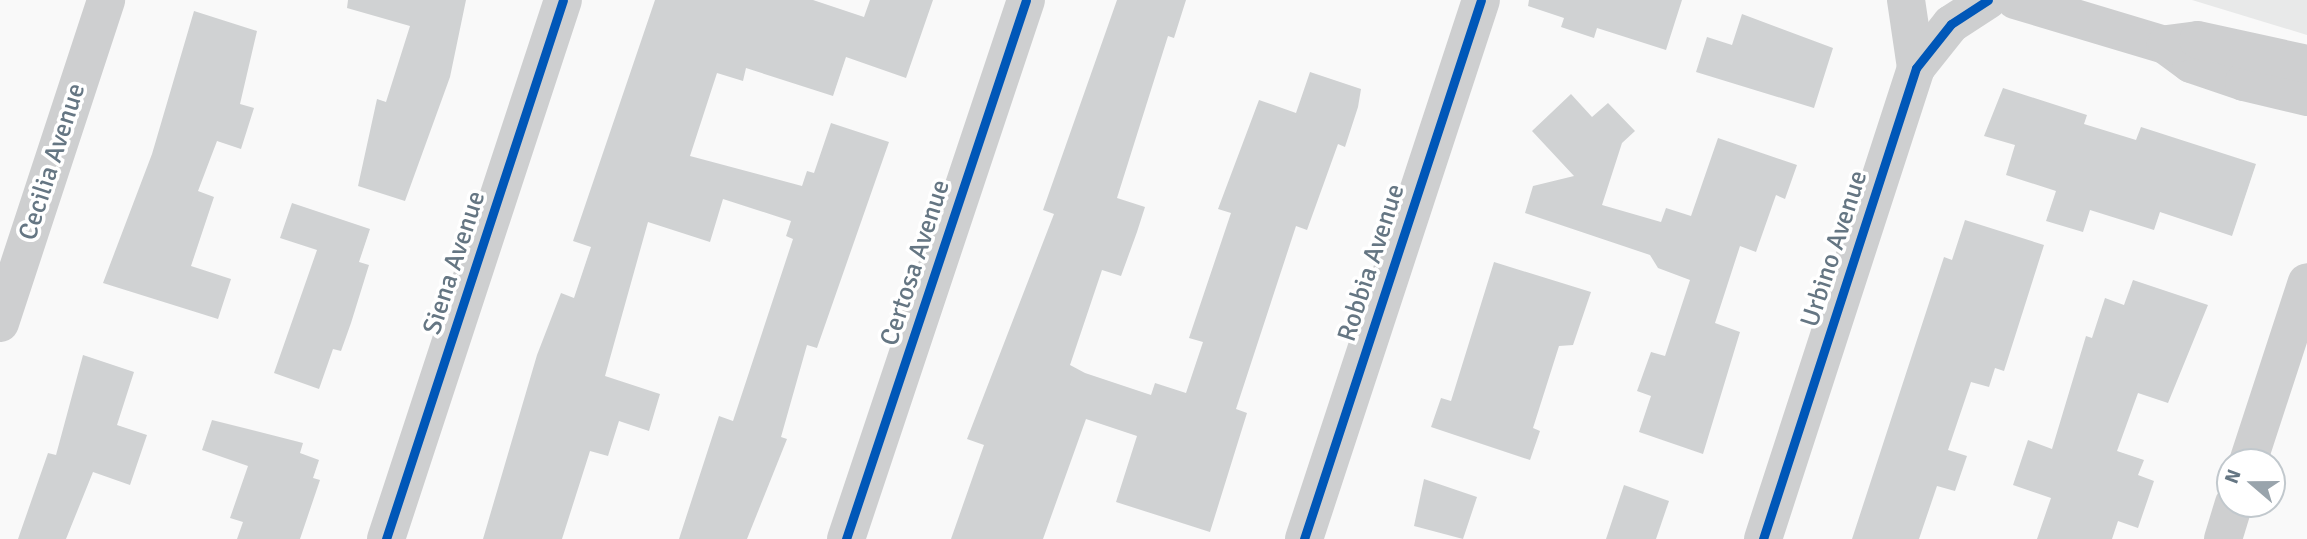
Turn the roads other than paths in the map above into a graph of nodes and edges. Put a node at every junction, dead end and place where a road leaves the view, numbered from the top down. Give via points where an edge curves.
1 (106, 0) edge
2 (563, 0) edge
3 (1026, 0) edge
4 (1481, 0) edge
5 (1906, 0) edge
6 (1988, 0) edge
7 (2015, 0) edge
8 (2165, 45) junction
9 (2307, 64) edge
10 (1916, 68) junction
11 (2307, 97) edge
12 (2307, 282) edge
13 (0, 323) edge
14 (2253, 448) edge
15 (2229, 518) edge
16 (386, 539) edge
17 (846, 539) edge
18 (1304, 539) edge
19 (1763, 539) edge
20 (2222, 539) edge

1 - 13 street, Cecilia Avenue
2 - 16 street, Siena Avenue
3 - 17 street, Certosa Avenue
4 - 18 street, Robbia Avenue
5 - 10 street, Urbino Avenue
6 - 10 street, Urbino Avenue via 1951,24
7 - 8 street
8 - 9 street via 2198,40
8 - 11 street via 2192,64
10 - 19 street, Urbino Avenue
12 - 14 street
15 - 20 street

